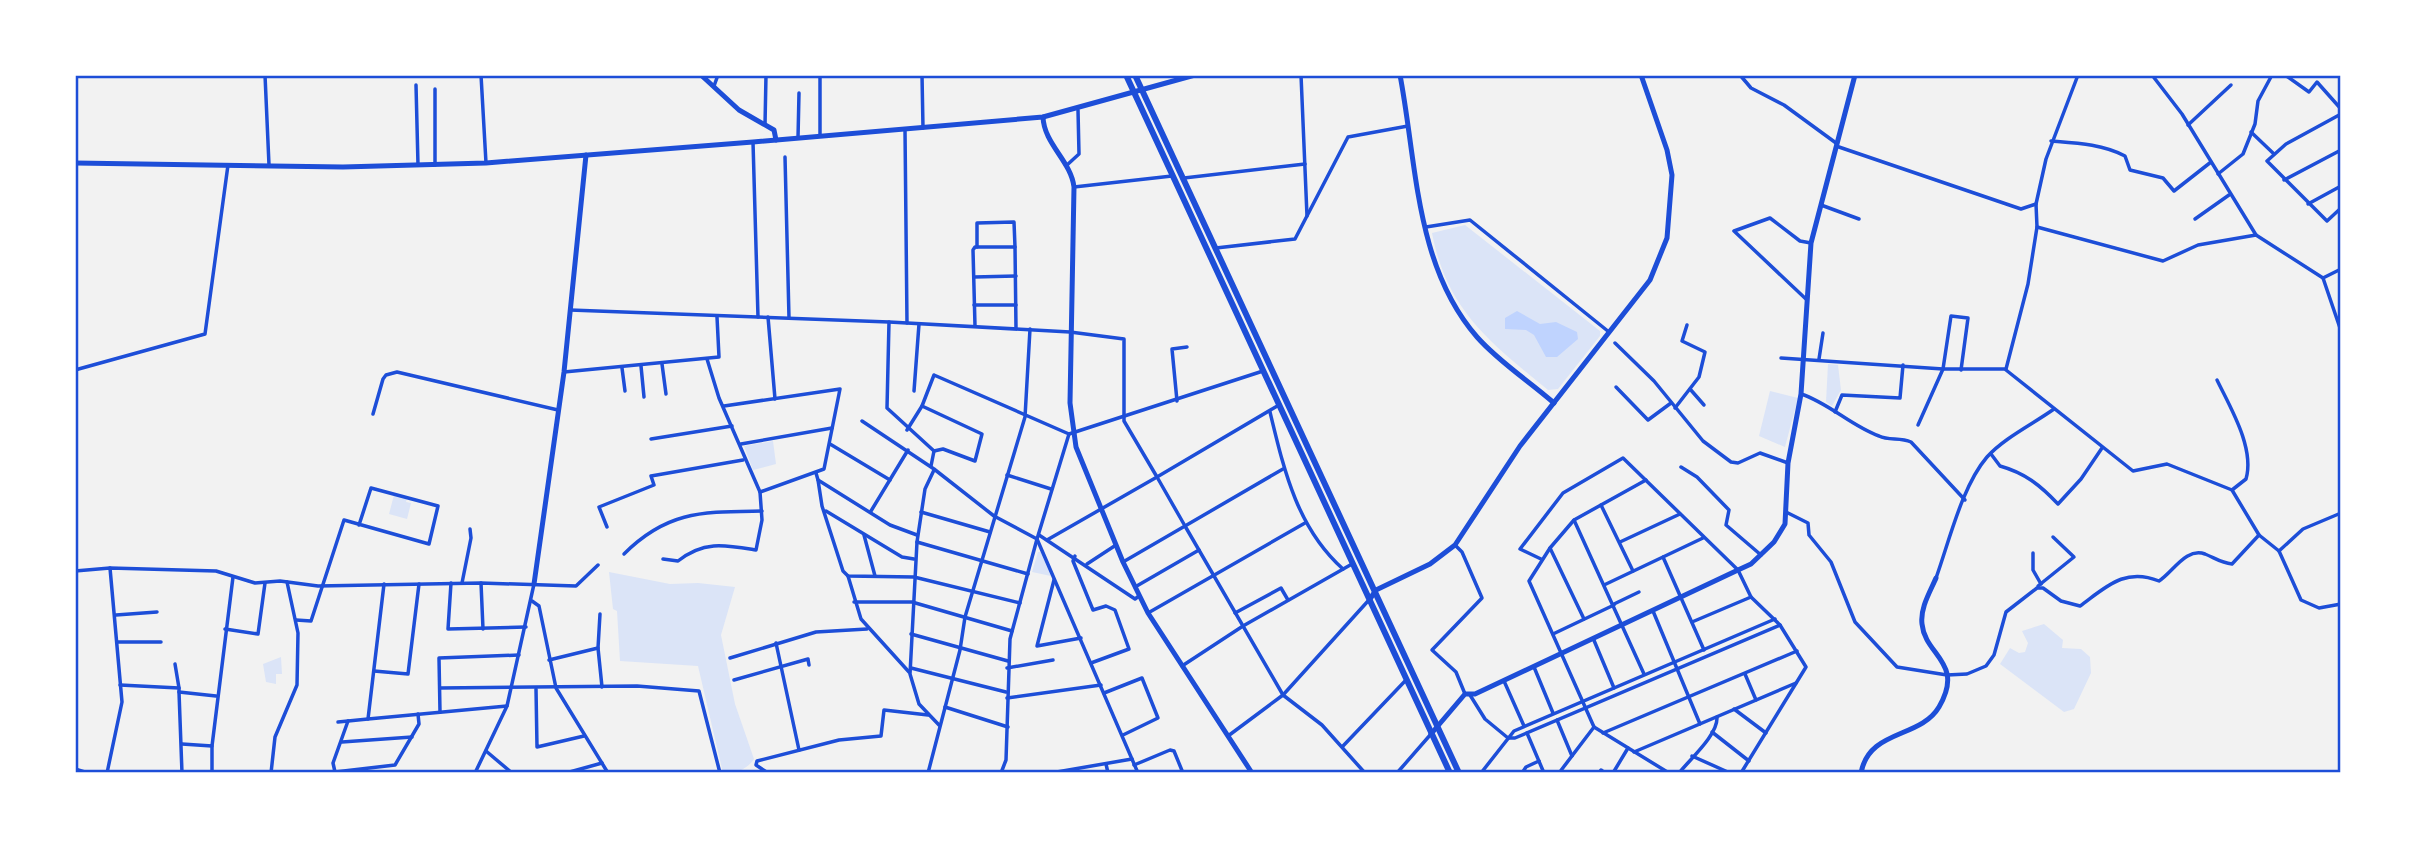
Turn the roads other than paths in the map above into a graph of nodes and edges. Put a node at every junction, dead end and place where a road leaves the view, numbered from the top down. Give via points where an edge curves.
1 (265, 75) edge
2 (481, 75) edge
3 (701, 75) edge
4 (718, 75) edge
5 (766, 75) edge
6 (820, 75) edge
7 (922, 75) edge
8 (1126, 75) edge
9 (1135, 75) edge
10 (1195, 75) edge
11 (1301, 75) edge
12 (1399, 75) edge
13 (1641, 75) edge
14 (1740, 75) edge
15 (1855, 75) edge
16 (2078, 75) edge
17 (2152, 75) edge
18 (2272, 75) edge
19 (2285, 75) edge
20 (416, 85) dead end
21 (2231, 85) dead end
22 (712, 88) junction
23 (435, 89) dead end
24 (1138, 92) junction
25 (799, 93) dead end
26 (1078, 110) junction
27 (2341, 112) edge
28 (1043, 117) junction
29 (765, 125) junction
30 (2188, 125) junction
31 (1410, 126) junction
32 (923, 128) junction
33 (905, 130) junction
34 (2251, 132) junction
35 (820, 136) junction
36 (798, 138) junction
37 (776, 140) junction
38 (2051, 141) junction
39 (753, 142) junction
40 (1836, 144) junction
41 (2341, 150) edge
42 (2274, 154) junction
43 (586, 155) junction
44 (785, 157) dead end
45 (2211, 162) junction
46 (75, 163) edge
47 (486, 163) junction
48 (1305, 164) junction
49 (229, 165) junction
50 (418, 165) junction
51 (435, 165) junction
52 (1067, 165) junction
53 (269, 167) junction
54 (2217, 174) junction
55 (1173, 176) junction
56 (1184, 178) junction
57 (2284, 180) junction
58 (2341, 186) edge
59 (1074, 187) junction
60 (2229, 194) junction
61 (2036, 204) junction
62 (2308, 204) junction
63 (1821, 205) junction
64 (2341, 208) edge
65 (2021, 209) junction
66 (2036, 214) junction
67 (1307, 216) junction
68 (1859, 219) dead end
69 (2195, 219) dead end
70 (1426, 227) junction
71 (2037, 227) junction
72 (2256, 235) junction
73 (1811, 243) junction
74 (977, 247) junction
75 (1015, 247) junction
76 (1216, 248) junction
77 (2341, 269) edge
78 (974, 276) junction
79 (1016, 276) junction
80 (2323, 278) junction
81 (1807, 300) junction
82 (974, 305) junction
83 (1016, 305) junction
84 (570, 310) junction
85 (717, 317) junction
86 (758, 317) junction
87 (768, 317) junction
88 (789, 318) junction
89 (889, 322) junction
90 (907, 323) junction
91 (919, 324) junction
92 (1687, 324) dead end
93 (975, 326) junction
94 (1016, 329) junction
95 (1030, 329) junction
96 (2341, 331) edge
97 (1070, 332) junction
98 (1610, 333) junction
99 (1823, 333) dead end
100 (1615, 343) dead end
101 (1187, 347) dead end
102 (1781, 358) dead end
103 (707, 359) junction
104 (1803, 359) junction
105 (1819, 359) junction
106 (662, 364) junction
107 (1903, 364) junction
108 (641, 366) junction
109 (622, 368) junction
110 (1943, 369) junction
111 (2006, 369) junction
112 (75, 370) edge
113 (1961, 370) junction
114 (1264, 371) junction
115 (564, 372) junction
116 (2217, 380) dead end
117 (1616, 387) dead end
118 (1690, 389) junction
119 (625, 391) dead end
120 (914, 391) dead end
121 (666, 394) dead end
122 (1801, 394) junction
123 (644, 397) dead end
124 (775, 399) junction
125 (1177, 401) junction
126 (1554, 403) junction
127 (1671, 403) junction
128 (1279, 405) junction
129 (1704, 405) dead end
130 (724, 406) junction
131 (922, 406) junction
132 (1675, 408) junction
133 (2054, 409) junction
134 (559, 411) junction
135 (1270, 412) junction
136 (1835, 412) junction
137 (373, 414) dead end
138 (1124, 416) junction
139 (1025, 417) junction
140 (862, 421) dead end
141 (1918, 425) dead end
142 (732, 426) junction
143 (833, 428) junction
144 (907, 430) junction
145 (1071, 433) junction
146 (651, 439) dead end
147 (741, 444) junction
148 (830, 444) junction
149 (2102, 448) junction
150 (908, 450) junction
151 (934, 451) junction
152 (1991, 454) junction
153 (744, 460) junction
154 (1788, 463) junction
155 (1681, 467) dead end
156 (933, 468) junction
157 (1283, 469) junction
158 (816, 473) junction
159 (1007, 475) junction
160 (1157, 477) junction
161 (818, 480) junction
162 (890, 480) junction
163 (1646, 480) junction
164 (1051, 489) junction
165 (2232, 490) junction
166 (760, 492) junction
167 (1965, 500) junction
168 (1601, 505) junction
169 (1100, 508) junction
170 (825, 510) junction
171 (762, 511) junction
172 (871, 511) junction
173 (1785, 512) junction
174 (921, 513) junction
175 (2341, 513) edge
176 (1680, 514) junction
177 (994, 516) junction
178 (1574, 520) junction
179 (1305, 523) junction
180 (359, 525) junction
181 (1185, 526) junction
182 (607, 527) dead end
183 (470, 529) dead end
184 (990, 532) junction
185 (863, 535) junction
186 (918, 535) junction
187 (2259, 535) junction
188 (1038, 537) junction
189 (1704, 537) junction
190 (2053, 537) dead end
191 (1047, 540) junction
192 (916, 542) junction
193 (1620, 542) junction
194 (1116, 545) junction
195 (1455, 545) junction
196 (1550, 548) junction
197 (1199, 550) junction
198 (2279, 551) junction
199 (2033, 553) dead end
200 (624, 554) dead end
201 (1760, 555) junction
202 (1074, 556) junction
203 (1663, 557) junction
204 (663, 559) dead end
205 (915, 559) junction
206 (1541, 559) junction
207 (981, 561) junction
208 (1123, 562) junction
209 (1352, 564) junction
210 (598, 565) dead end
211 (1087, 565) junction
212 (110, 568) junction
213 (1343, 569) junction
214 (1738, 570) junction
215 (75, 571) edge
216 (1633, 571) junction
217 (1028, 574) junction
218 (848, 576) junction
219 (875, 576) junction
220 (1213, 576) junction
221 (914, 577) junction
222 (233, 578) junction
223 (1936, 578) joint
224 (1055, 579) junction
225 (288, 582) junction
226 (265, 583) junction
227 (451, 583) junction
228 (462, 583) junction
229 (481, 583) junction
230 (384, 584) junction
231 (419, 584) junction
232 (534, 584) junction
233 (1604, 585) junction
234 (323, 586) junction
235 (2039, 586) junction
236 (1135, 587) junction
237 (973, 590) junction
238 (1376, 590) junction
239 (1639, 592) dead end
240 (1139, 596) junction
241 (1681, 597) junction
242 (1751, 597) junction
243 (1370, 599) junction
244 (1288, 600) junction
245 (532, 601) junction
246 (854, 602) junction
247 (912, 602) junction
248 (1020, 603) junction
249 (1614, 604) junction
250 (2341, 604) edge
251 (1653, 611) junction
252 (158, 612) dead end
253 (1148, 613) junction
254 (1235, 613) junction
255 (600, 614) dead end
256 (116, 615) junction
257 (965, 617) junction
258 (1584, 619) junction
259 (1775, 619) junction
260 (296, 620) junction
261 (1692, 622) junction
262 (1623, 624) junction
263 (1780, 625) junction
264 (1243, 626) junction
265 (526, 627) junction
266 (225, 628) junction
267 (483, 629) junction
268 (867, 629) junction
269 (1012, 631) junction
270 (911, 634) junction
271 (1553, 634) junction
272 (1081, 638) junction
273 (1593, 638) junction
274 (118, 642) junction
275 (161, 642) dead end
276 (776, 643) junction
277 (598, 648) junction
278 (960, 650) junction
279 (1704, 650) junction
280 (1797, 651) junction
281 (1562, 653) junction
282 (519, 655) junction
283 (730, 658) dead end
284 (549, 660) junction
285 (1053, 660) dead end
286 (1008, 662) junction
287 (1674, 662) junction
288 (1091, 663) junction
289 (175, 664) dead end
290 (809, 665) dead end
291 (781, 666) junction
292 (1182, 666) junction
293 (1534, 667) junction
294 (911, 668) junction
295 (1007, 668) junction
296 (1677, 669) junction
297 (374, 671) junction
298 (910, 674) junction
299 (1745, 674) junction
300 (1645, 675) junction
301 (1947, 675) junction
302 (952, 679) junction
303 (734, 680) dead end
304 (1406, 680) junction
305 (1504, 681) junction
306 (1797, 682) junction
307 (120, 685) junction
308 (1101, 685) junction
309 (512, 687) junction
310 (602, 687) junction
311 (440, 688) junction
312 (556, 688) junction
313 (1614, 688) junction
314 (536, 689) junction
315 (179, 690) junction
316 (1006, 692) junction
317 (1104, 693) junction
318 (1467, 694) junction
319 (1283, 695) junction
320 (216, 696) junction
321 (1689, 697) junction
322 (1007, 698) junction
323 (1756, 700) junction
324 (1583, 701) junction
325 (507, 706) junction
326 (945, 707) junction
327 (1586, 708) junction
328 (1734, 709) junction
329 (440, 712) junction
330 (418, 714) junction
331 (1554, 714) junction
332 (928, 715) junction
333 (1717, 717) junction
334 (368, 719) junction
335 (1557, 720) junction
336 (348, 721) junction
337 (338, 722) dead end
338 (1700, 724) junction
339 (939, 725) junction
340 (1436, 726) junction
341 (1524, 726) junction
342 (1008, 727) junction
343 (1594, 727) junction
344 (1712, 732) junction
345 (1527, 733) junction
346 (1603, 733) junction
347 (1766, 733) junction
348 (1431, 734) junction
349 (1123, 735) junction
350 (585, 736) junction
351 (1228, 736) junction
352 (412, 737) junction
353 (1508, 738) junction
354 (342, 742) junction
355 (182, 744) junction
356 (212, 746) junction
357 (1343, 746) junction
358 (1628, 748) junction
359 (486, 751) junction
360 (800, 751) junction
361 (1634, 752) junction
362 (1572, 756) junction
363 (1692, 756) junction
364 (1132, 759) junction
365 (1539, 761) junction
366 (1749, 761) junction
367 (602, 763) junction
368 (1106, 764) junction
369 (1134, 765) junction
370 (75, 769) edge
371 (88, 773) edge
372 (107, 773) edge
373 (182, 773) edge
374 (212, 773) edge
375 (271, 773) edge
376 (475, 773) edge
377 (512, 773) edge
378 (566, 773) edge
379 (608, 773) edge
380 (720, 773) edge
381 (768, 773) edge
382 (928, 773) edge
383 (1001, 773) edge
384 (1051, 773) edge
385 (1108, 773) edge
386 (1138, 773) edge
387 (1183, 773) edge
388 (1252, 773) edge
389 (1365, 773) edge
390 (1397, 773) edge
391 (1450, 773) edge
392 (1459, 773) edge
393 (1481, 773) edge
394 (1522, 773) edge
395 (1544, 773) edge
396 (1559, 773) edge
397 (1599, 773) edge
398 (1605, 773) edge
399 (1613, 773) edge
400 (1669, 773) edge
401 (1679, 773) edge
402 (1730, 773) edge
403 (1741, 773) edge
404 (1861, 773) edge

1 - 53 street
2 - 47 street
3 - 22 street
4 - 22 street
5 - 29 street
6 - 35 street
7 - 32 street
8 - 24 highway
9 - 24 highway
10 - 24 street
11 - 48 street
12 - 31 street
13 - 98 street via 1667,150 1671,215 1656,270
14 - 40 street via 1751,88 1784,105
15 - 40 street
16 - 38 street
17 - 30 street
18 - 34 street via 2258,101
19 - 27 street via 2309,92 2317,82
20 - 50 street
21 - 30 street
22 - 29 street
23 - 51 street
24 - 26 street
24 - 55 highway
24 - 56 highway
25 - 36 street
26 - 28 street
26 - 52 street via 1079,154
27 - 42 street
28 - 32 street
28 - 52 street via 1045,130
29 - 37 street via 774,130
30 - 45 street
31 - 67 street via 1348,137
31 - 70 street
32 - 33 street
33 - 35 street
33 - 90 street
34 - 42 street
34 - 54 street via 2243,154
35 - 36 street
36 - 37 street
37 - 39 street
38 - 45 street via 2120,153 2130,170 2163,178 2174,191
38 - 61 street
39 - 43 street
39 - 86 street
40 - 63 street
40 - 65 street
41 - 57 street
42 - 57 street via 2267,161
43 - 47 street
43 - 84 street
44 - 88 street
45 - 54 street
46 - 49 street
47 - 51 street
48 - 56 street
48 - 67 street
49 - 53 street
49 - 112 street via 205,334
50 - 51 street
50 - 53 street
52 - 59 street
54 - 60 street
55 - 59 street
55 - 114 highway
56 - 76 highway
57 - 62 street
58 - 62 street
59 - 97 street
60 - 69 street
60 - 72 street
61 - 65 street
61 - 66 street
62 - 64 street via 2327,221
63 - 68 street
63 - 73 street
65 - 66 street
66 - 71 street
67 - 76 street via 1295,239
70 - 98 street via 1469,220
70 - 126 street via 1435,270 1458,314 1479,340
71 - 72 street via 2163,261 2198,245
71 - 111 street
72 - 80 street
73 - 81 street
73 - 81 street via 1800,241 1770,218 1734,231
74 - 75 street
74 - 75 street via 977,223 1014,222
74 - 78 street via 973,250
75 - 79 street
76 - 238 highway
77 - 80 street
78 - 79 street
78 - 82 street
79 - 83 street
80 - 96 street
81 - 104 street
82 - 83 street
82 - 93 street
83 - 94 street
84 - 85 street
84 - 115 street
85 - 86 street
85 - 103 street via 719,358
86 - 87 street
87 - 88 street
87 - 124 street
88 - 89 street
89 - 90 street
89 - 144 street via 887,408
90 - 91 street
91 - 93 street
91 - 120 street
92 - 118 street via 1682,341 1705,352 1703,367
93 - 94 street
94 - 95 street
95 - 97 street
95 - 139 street
97 - 138 street via 1124,338
97 - 145 street
98 - 126 street
99 - 105 street
100 - 127 street
101 - 125 street via 1172,349
102 - 104 street
103 - 106 street
103 - 130 street
104 - 105 street
104 - 122 street
105 - 107 street
106 - 108 street
106 - 121 street
107 - 110 street
107 - 136 street via 1900,398 1842,395
108 - 109 street
108 - 123 street
109 - 115 street
109 - 119 street
110 - 113 street
110 - 113 street via 1951,316 1968,318
110 - 141 street
111 - 113 street
111 - 133 street
114 - 125 street
114 - 128 highway
115 - 134 street
116 - 165 street via 2246,457 2246,479
117 - 127 street via 1648,420
118 - 129 street
118 - 132 street
122 - 136 street
122 - 154 street
124 - 130 street
124 - 143 street via 840,388
125 - 138 street
126 - 195 street via 1506,465
127 - 132 street
128 - 135 street
128 - 209 highway
130 - 142 street
131 - 139 street via 934,375
131 - 144 street
131 - 151 street via 982,434 975,461 943,449
132 - 154 street via 1703,440 1731,462 1760,453
133 - 149 street
133 - 152 street
134 - 137 street via 397,372 383,379
134 - 232 street
135 - 157 street
135 - 160 street
136 - 167 street via 1877,436 1911,442
138 - 145 street
138 - 160 street
139 - 145 street
139 - 159 street
140 - 150 street
142 - 146 street
142 - 147 street
143 - 147 street
143 - 148 street
144 - 151 street
145 - 164 street
145 - 169 street
147 - 153 street
148 - 158 street via 824,469
148 - 162 street
149 - 152 street via 2058,504 2041,486 2015,469 2000,466
149 - 165 street via 2133,471 2167,464
150 - 156 street
150 - 162 street
151 - 156 street
152 - 167 street
153 - 166 street
153 - 182 street via 652,477 654,485 599,507
154 - 173 street
155 - 201 street via 1729,510 1726,525
156 - 174 street
156 - 177 street
157 - 179 street
157 - 181 street
158 - 161 street
158 - 166 street
159 - 164 street
159 - 177 street
160 - 169 street
160 - 181 street
161 - 170 street
161 - 172 street
162 - 172 street
163 - 168 street
163 - 176 street
163 - 206 street via 1623,458 1563,493 1520,549
164 - 188 street
165 - 187 street
166 - 171 street
167 - 223 street
168 - 178 street
168 - 193 street
169 - 191 street
169 - 194 street
170 - 185 street
170 - 218 street
171 - 200 street via 680,517 656,526
171 - 204 street via 756,550 718,544 692,551 678,561
172 - 186 street via 890,526
173 - 201 street via 1782,533
173 - 301 street via 1808,523 1810,535 1831,562 1855,622 1875,646 1897,667
174 - 184 street
174 - 186 street
175 - 198 street via 2303,529
176 - 189 street
176 - 193 street
177 - 184 street
177 - 188 street
178 - 196 street
178 - 233 street
179 - 213 street
179 - 220 street
180 - 180 street via 429,544 438,506 371,488
180 - 234 street via 344,520
181 - 197 street
181 - 208 street
183 - 228 street
184 - 207 street
185 - 205 street via 902,557
185 - 219 street
186 - 192 street
187 - 198 street
187 - 235 street via 2232,564 2191,553 2159,582 2136,575 2104,586 2080,606 2061,601
188 - 191 street
188 - 217 street
188 - 224 street
189 - 203 street
189 - 214 street
190 - 235 street via 2074,557
191 - 202 street
192 - 205 street
192 - 207 street
193 - 216 street
194 - 208 street
194 - 211 street
195 - 238 street via 1430,564
195 - 318 street via 1482,598 1433,650 1456,672
196 - 206 street
196 - 258 street
197 - 220 street
197 - 236 street
198 - 250 street via 2301,600 2319,608
199 - 235 street
201 - 214 street
202 - 211 street
202 - 288 street via 1093,610 1106,606 1115,610 1129,649
203 - 216 street
203 - 241 street
205 - 221 street
206 - 271 street via 1530,581
207 - 217 street
207 - 237 street
208 - 236 street
209 - 213 street
209 - 243 highway
210 - 232 street via 576,586
211 - 240 street via 1135,599
212 - 215 street
212 - 222 street via 216,571
212 - 256 street
213 - 244 street
214 - 241 street
214 - 242 street
216 - 233 street
217 - 248 street
218 - 219 street
218 - 246 street
219 - 221 street
220 - 253 street
220 - 254 street
221 - 237 street
221 - 247 street
222 - 226 street
222 - 266 street
223 - 301 street via 1922,623 1946,664
224 - 272 street
224 - 272 street via 1037,646
225 - 226 street
225 - 234 street
225 - 260 street
226 - 266 street via 258,634
227 - 228 street
227 - 231 street
227 - 267 street via 448,628
228 - 229 street
229 - 232 street
229 - 267 street
230 - 231 street
230 - 234 street
230 - 297 street
231 - 297 street via 408,674
232 - 245 street
233 - 249 street
234 - 260 street via 311,621
235 - 301 street via 2006,612 1994,655 1986,666
236 - 240 street
237 - 248 street
237 - 257 street
238 - 243 street
238 - 340 highway
239 - 249 street
240 - 253 street
241 - 251 street
241 - 261 street
242 - 259 street
242 - 261 street
243 - 304 highway
243 - 319 street
244 - 254 street via 1281,587
244 - 264 street
245 - 265 street
245 - 284 street via 539,606
246 - 247 street
246 - 268 street
247 - 257 street
247 - 270 street
248 - 269 street
249 - 258 street
249 - 262 street
251 - 262 street
251 - 287 street
252 - 256 street
253 - 292 street
254 - 264 street
255 - 277 street
256 - 274 street
257 - 269 street
257 - 278 street
258 - 271 street
259 - 263 street
259 - 279 street
260 - 375 street via 297,685 275,737
261 - 279 street
262 - 273 street
262 - 300 street
263 - 280 street
263 - 296 street
264 - 292 street
264 - 319 street
265 - 267 street
265 - 282 street
266 - 320 street
268 - 276 street via 816,632
268 - 298 street
269 - 286 street
270 - 278 street
270 - 294 street
271 - 281 street
272 - 288 street
273 - 281 street
273 - 313 street
274 - 275 street
274 - 307 street
276 - 283 street
276 - 291 street
277 - 284 street
277 - 310 street
278 - 286 street
278 - 302 street
279 - 287 street
280 - 299 street
280 - 306 street via 1806,667
281 - 293 street
281 - 324 street
282 - 309 street
282 - 311 street via 439,658
284 - 312 street
285 - 295 street
286 - 295 street
287 - 296 street
287 - 300 street
288 - 308 street
289 - 315 street
290 - 291 street via 808,659
291 - 303 street
291 - 360 street
292 - 351 street
293 - 305 street
293 - 331 street
294 - 298 street
294 - 302 street
295 - 316 street
296 - 321 street
296 - 327 street
297 - 334 street
298 - 332 street via 919,704
299 - 321 street
299 - 323 street
300 - 313 street
301 - 404 street via 1932,716 1877,744
302 - 316 street
302 - 326 street
304 - 348 highway
304 - 357 street
305 - 318 street
305 - 341 street
306 - 323 street
306 - 347 street
307 - 315 street
307 - 372 street via 121,714
308 - 317 street
308 - 322 street
309 - 311 street
309 - 314 street
309 - 325 street
310 - 312 street
310 - 380 street via 699,691
311 - 329 street
312 - 314 street
312 - 350 street
313 - 324 street
314 - 350 street via 537,747
315 - 320 street
315 - 355 street
316 - 322 street
317 - 349 street
317 - 349 street via 1142,678 1158,718
318 - 340 street
318 - 353 street via 1485,719
319 - 351 street
319 - 357 street
320 - 356 street
321 - 338 street
321 - 346 street
322 - 342 street
323 - 328 street
324 - 327 street
324 - 331 street
325 - 329 street
325 - 359 street
326 - 339 street
326 - 342 street
327 - 335 street
327 - 343 street
328 - 333 street
328 - 347 street
329 - 330 street
330 - 334 street
330 - 352 street
331 - 341 street
332 - 339 street
332 - 360 street via 884,710 881,736 839,740
333 - 338 street
333 - 344 street
334 - 336 street
335 - 345 street
335 - 362 street
336 - 337 street
336 - 354 street
338 - 361 street
339 - 382 street
340 - 348 street
340 - 392 highway
341 - 345 street
341 - 353 street
342 - 383 street
343 - 346 street
343 - 362 street
344 - 363 street
344 - 366 street
345 - 353 street
345 - 365 street
346 - 358 street
347 - 366 street
348 - 390 street
348 - 391 highway
349 - 364 street
350 - 367 street
351 - 388 street
352 - 354 street
352 - 354 street via 396,765 335,772
353 - 393 street
355 - 356 street
355 - 373 street
356 - 374 street
357 - 389 street
358 - 361 street
358 - 399 street
359 - 376 street
359 - 377 street
360 - 381 street via 757,761
361 - 400 street
362 - 396 street
363 - 401 street
363 - 402 street
364 - 368 street
364 - 369 street
365 - 394 street
365 - 395 street
366 - 403 street
367 - 378 street
367 - 379 street
368 - 384 street
368 - 385 street
369 - 386 street
369 - 387 street via 1170,750
370 - 371 street
397 - 398 street

